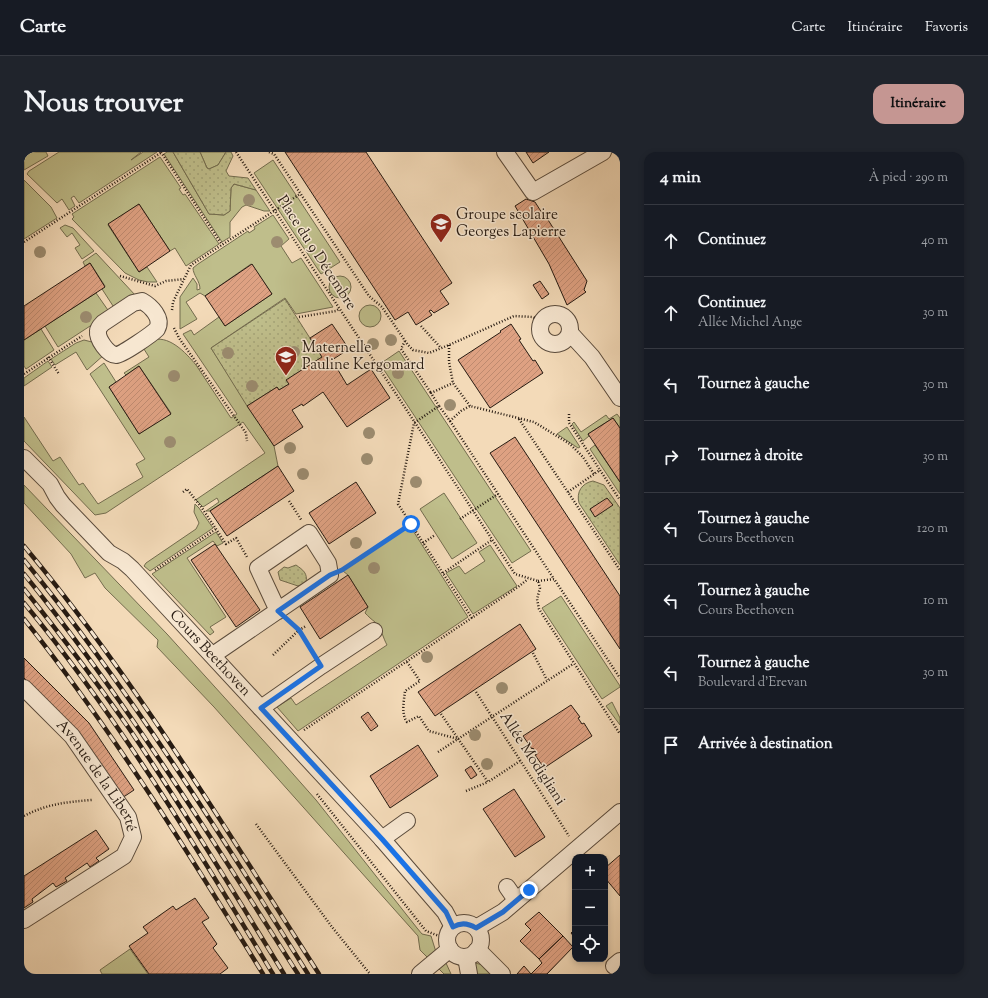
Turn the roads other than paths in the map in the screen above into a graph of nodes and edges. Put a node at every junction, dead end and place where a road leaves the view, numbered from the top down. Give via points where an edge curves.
1 (506, 152) edge
2 (603, 152) edge
3 (570, 333) junction
4 (620, 398) edge
5 (24, 458) edge
6 (278, 611) junction
7 (374, 631) dead end
8 (213, 656) junction
9 (24, 688) edge
10 (261, 708) junction
11 (620, 812) edge
12 (406, 821) dead end
13 (382, 839) junction
14 (507, 887) dead end
15 (516, 900) junction
16 (24, 920) edge
17 (476, 928) junction
18 (450, 938) junction
19 (471, 954) junction
20 (420, 974) edge
21 (469, 974) edge
22 (502, 974) edge

1 - 2 street via 533,192
3 - 3 street via 571,328 567,319 558,314 548,315 540,327 543,337 550,343 560,343
3 - 4 street via 592,357
5 - 8 street, Cours Beethoven via 50,484 63,505 109,553 128,565
6 - 6 street via 258,568 310,533 328,563 330,575
6 - 8 street
7 - 10 street
8 - 10 street, Cours Beethoven
9 - 16 street, Avenue de la Liberté via 72,736 128,817 133,837 124,856
10 - 13 street, Cours Beethoven
11 - 15 street
12 - 13 street
13 - 18 street, Cours Beethoven via 446,912
14 - 15 street
15 - 17 street via 503,912
17 - 18 street via 471,924 458,924
17 - 19 street via 481,939 480,946
18 - 19 street via 452,952 458,956
18 - 20 street
19 - 21 street
19 - 22 street via 482,954

